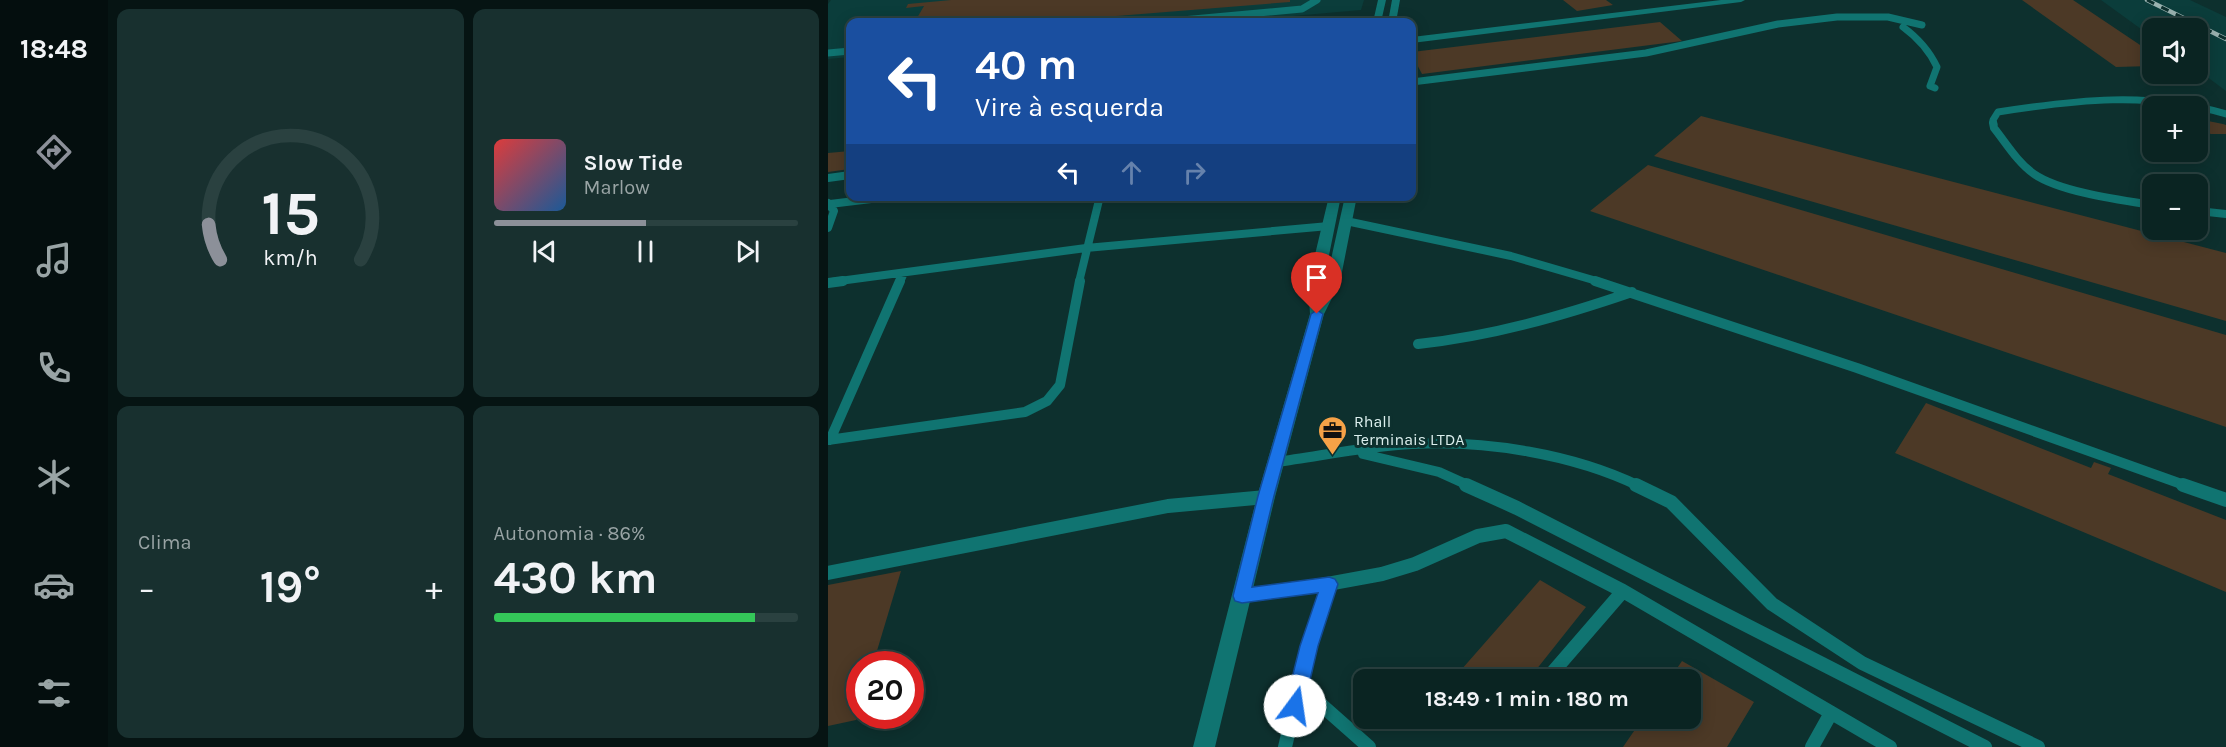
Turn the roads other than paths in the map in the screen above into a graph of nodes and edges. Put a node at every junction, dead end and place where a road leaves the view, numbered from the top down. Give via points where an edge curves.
1 (1317, 0) edge
2 (1382, 0) edge
3 (1396, 0) edge
4 (1741, 0) edge
5 (1204, 18) edge
6 (1378, 18) edge
7 (1393, 18) edge
8 (1922, 25) dead end
9 (1903, 27) dead end
10 (1416, 40) edge
11 (846, 51) edge
12 (828, 53) edge
13 (1416, 82) edge
14 (1935, 88) dead end
15 (2226, 114) edge
16 (846, 176) edge
17 (828, 178) edge
18 (848, 201) edge
19 (1099, 201) edge
20 (1334, 201) edge
21 (1350, 201) edge
22 (829, 203) edge
23 (2142, 203) edge
24 (2208, 212) edge
25 (2226, 214) edge
26 (1346, 220) junction
27 (1329, 226) junction
28 (828, 228) edge
29 (1086, 248) junction
30 (904, 273) junction
31 (828, 283) edge
32 (1632, 292) junction
33 (1317, 314) junction
34 (1418, 344) dead end
35 (829, 440) edge
36 (1356, 452) junction
37 (1276, 462) junction
38 (1266, 496) junction
39 (2226, 500) edge
40 (828, 573) edge
41 (1329, 584) junction
42 (1623, 591) junction
43 (1242, 596) junction
44 (1556, 669) edge
45 (1300, 686) junction
46 (1832, 712) junction
47 (1204, 747) edge
48 (1285, 747) edge
49 (1369, 747) edge
50 (1812, 747) edge
51 (1890, 747) edge
52 (1985, 747) edge
53 (2038, 747) edge

1 - 5 lane via 1302,9
2 - 6 street
3 - 7 street
4 - 10 street
8 - 13 lane via 1888,16 1837,17 1778,24 1646,53
9 - 14 lane via 1932,54 1937,67 1930,86
11 - 12 lane
15 - 23 lane via 2149,99 2037,106 1998,112 1993,120 1994,128 2034,174 2087,192
16 - 17 lane
18 - 22 lane
19 - 29 lane
20 - 27 street
21 - 26 street
22 - 28 lane via 834,211
24 - 25 lane
26 - 32 lane via 1511,256
26 - 33 street via 1333,282
27 - 29 lane
27 - 33 street via 1315,284
29 - 30 lane
29 - 35 lane via 1060,385 1047,401 1025,412
30 - 31 lane
30 - 35 lane
32 - 34 lane via 1534,323 1457,341
32 - 39 lane
33 - 37 street
36 - 37 lane
36 - 52 lane via 1439,472 1507,503
36 - 53 lane via 1411,444 1474,444 1610,472 1671,502 1772,604 1862,663
37 - 38 street
38 - 40 lane via 1168,506
38 - 43 street
41 - 42 lane via 1406,567 1486,532 1506,531
41 - 43 lane
41 - 45 lane
42 - 44 lane
42 - 46 lane
43 - 47 street
45 - 48 lane
45 - 49 lane
46 - 50 lane
46 - 51 lane

